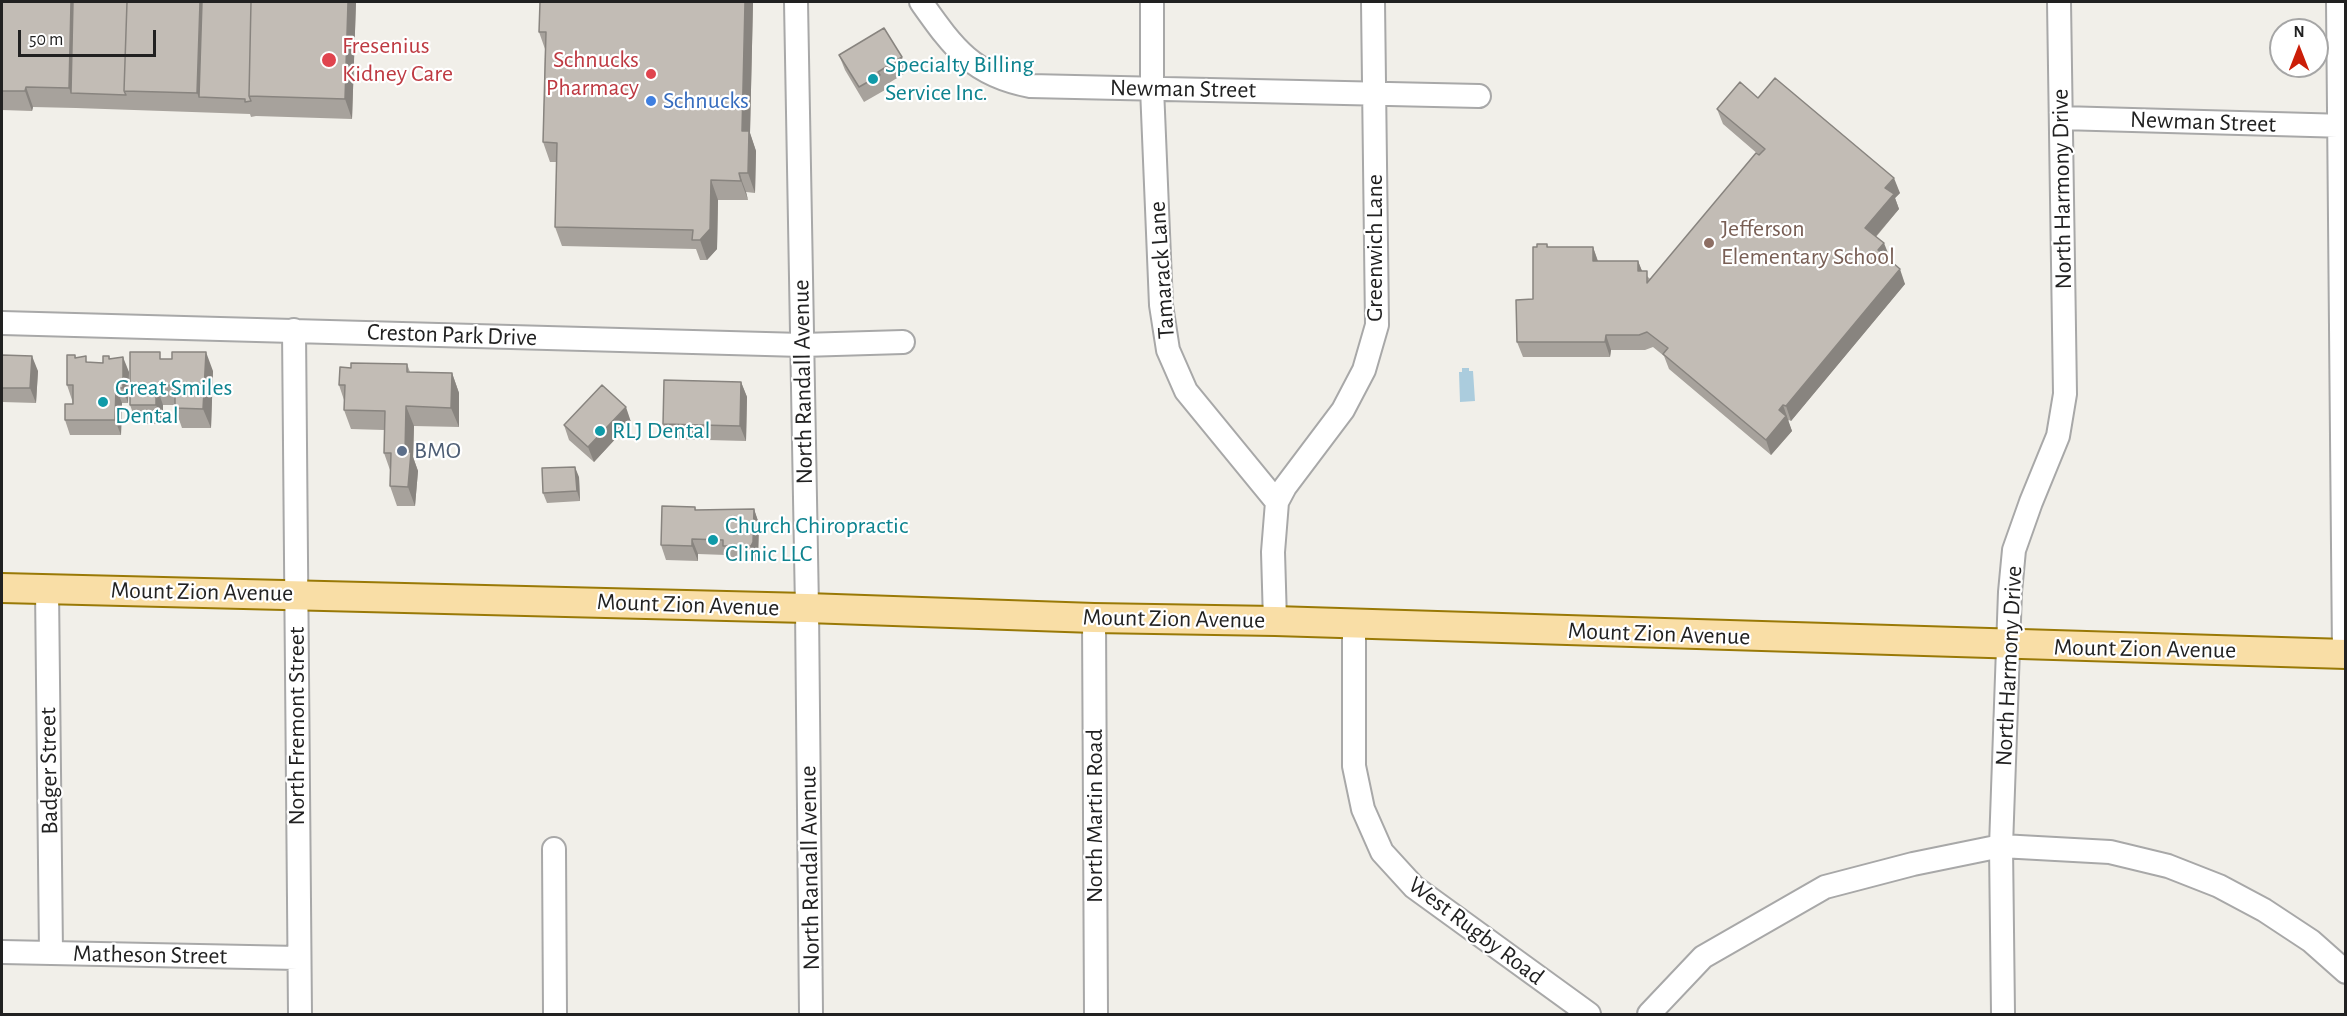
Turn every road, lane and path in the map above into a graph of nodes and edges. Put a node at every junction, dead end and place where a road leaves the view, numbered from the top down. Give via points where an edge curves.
1 (796, 2) edge
2 (921, 2) edge
3 (1152, 2) edge
4 (1373, 2) edge
5 (2059, 2) edge
6 (2338, 2) edge
7 (1152, 88) junction
8 (1375, 94) junction
9 (1479, 96) dead end
10 (2061, 118) junction
11 (2343, 126) edge
12 (2, 323) edge
13 (294, 330) junction
14 (903, 342) dead end
15 (802, 345) junction
16 (1277, 502) junction
17 (2, 588) edge
18 (47, 589) junction
19 (296, 594) junction
20 (807, 608) junction
21 (1094, 618) junction
22 (1275, 621) junction
23 (1354, 625) junction
24 (2007, 645) junction
25 (2345, 654) edge
26 (2001, 846) junction
27 (554, 849) dead end
28 (2, 952) edge
29 (51, 953) junction
30 (298, 958) junction
31 (2346, 972) edge
32 (300, 1014) edge
33 (555, 1014) edge
34 (811, 1014) edge
35 (1096, 1014) edge
36 (1589, 1014) edge
37 (1649, 1014) edge
38 (2003, 1014) edge

1 - 15 street, North Randall Avenue
2 - 7 street, Newman Street via 963,56 1008,82 1030,86
3 - 7 street, Tamarack Lane
4 - 8 street, Greenwich Lane
5 - 10 street, North Harmony Drive
6 - 11 street
7 - 8 street, Newman Street
7 - 16 street, Tamarack Lane via 1161,305 1168,350 1186,391
8 - 9 street, Newman Street
8 - 16 street, Greenwich Lane via 1377,325 1364,370 1343,411
10 - 11 street, Newman Street
10 - 24 street, North Harmony Drive via 2065,394 2058,436 2014,550
11 - 25 street
12 - 13 street, Creston Park Drive
13 - 15 street, Creston Park Drive
13 - 19 street, North Fremont Street
14 - 15 street, Creston Park Drive
15 - 20 street, North Randall Avenue
16 - 22 street via 1273,552
17 - 18 main road, Mount Zion Avenue
18 - 19 main road, Mount Zion Avenue
18 - 29 street, Badger Street
19 - 20 main road, Mount Zion Avenue
19 - 30 street, North Fremont Street
20 - 21 main road, Mount Zion Avenue
20 - 34 street, North Randall Avenue
21 - 22 main road, Mount Zion Avenue
21 - 35 street, North Martin Road
22 - 23 main road, Mount Zion Avenue
23 - 24 main road, Mount Zion Avenue
23 - 36 street, West Rugby Road via 1354,766 1363,809 1382,852 1414,887
24 - 25 main road, Mount Zion Avenue
24 - 26 street, North Harmony Drive
26 - 31 street via 2110,852 2168,866 2219,886 2264,910 2311,941
26 - 37 street via 1825,887 1703,957
26 - 38 street, North Harmony Drive
27 - 33 street
28 - 29 street, Matheson Street
29 - 30 street, Matheson Street
30 - 32 street, North Fremont Street

